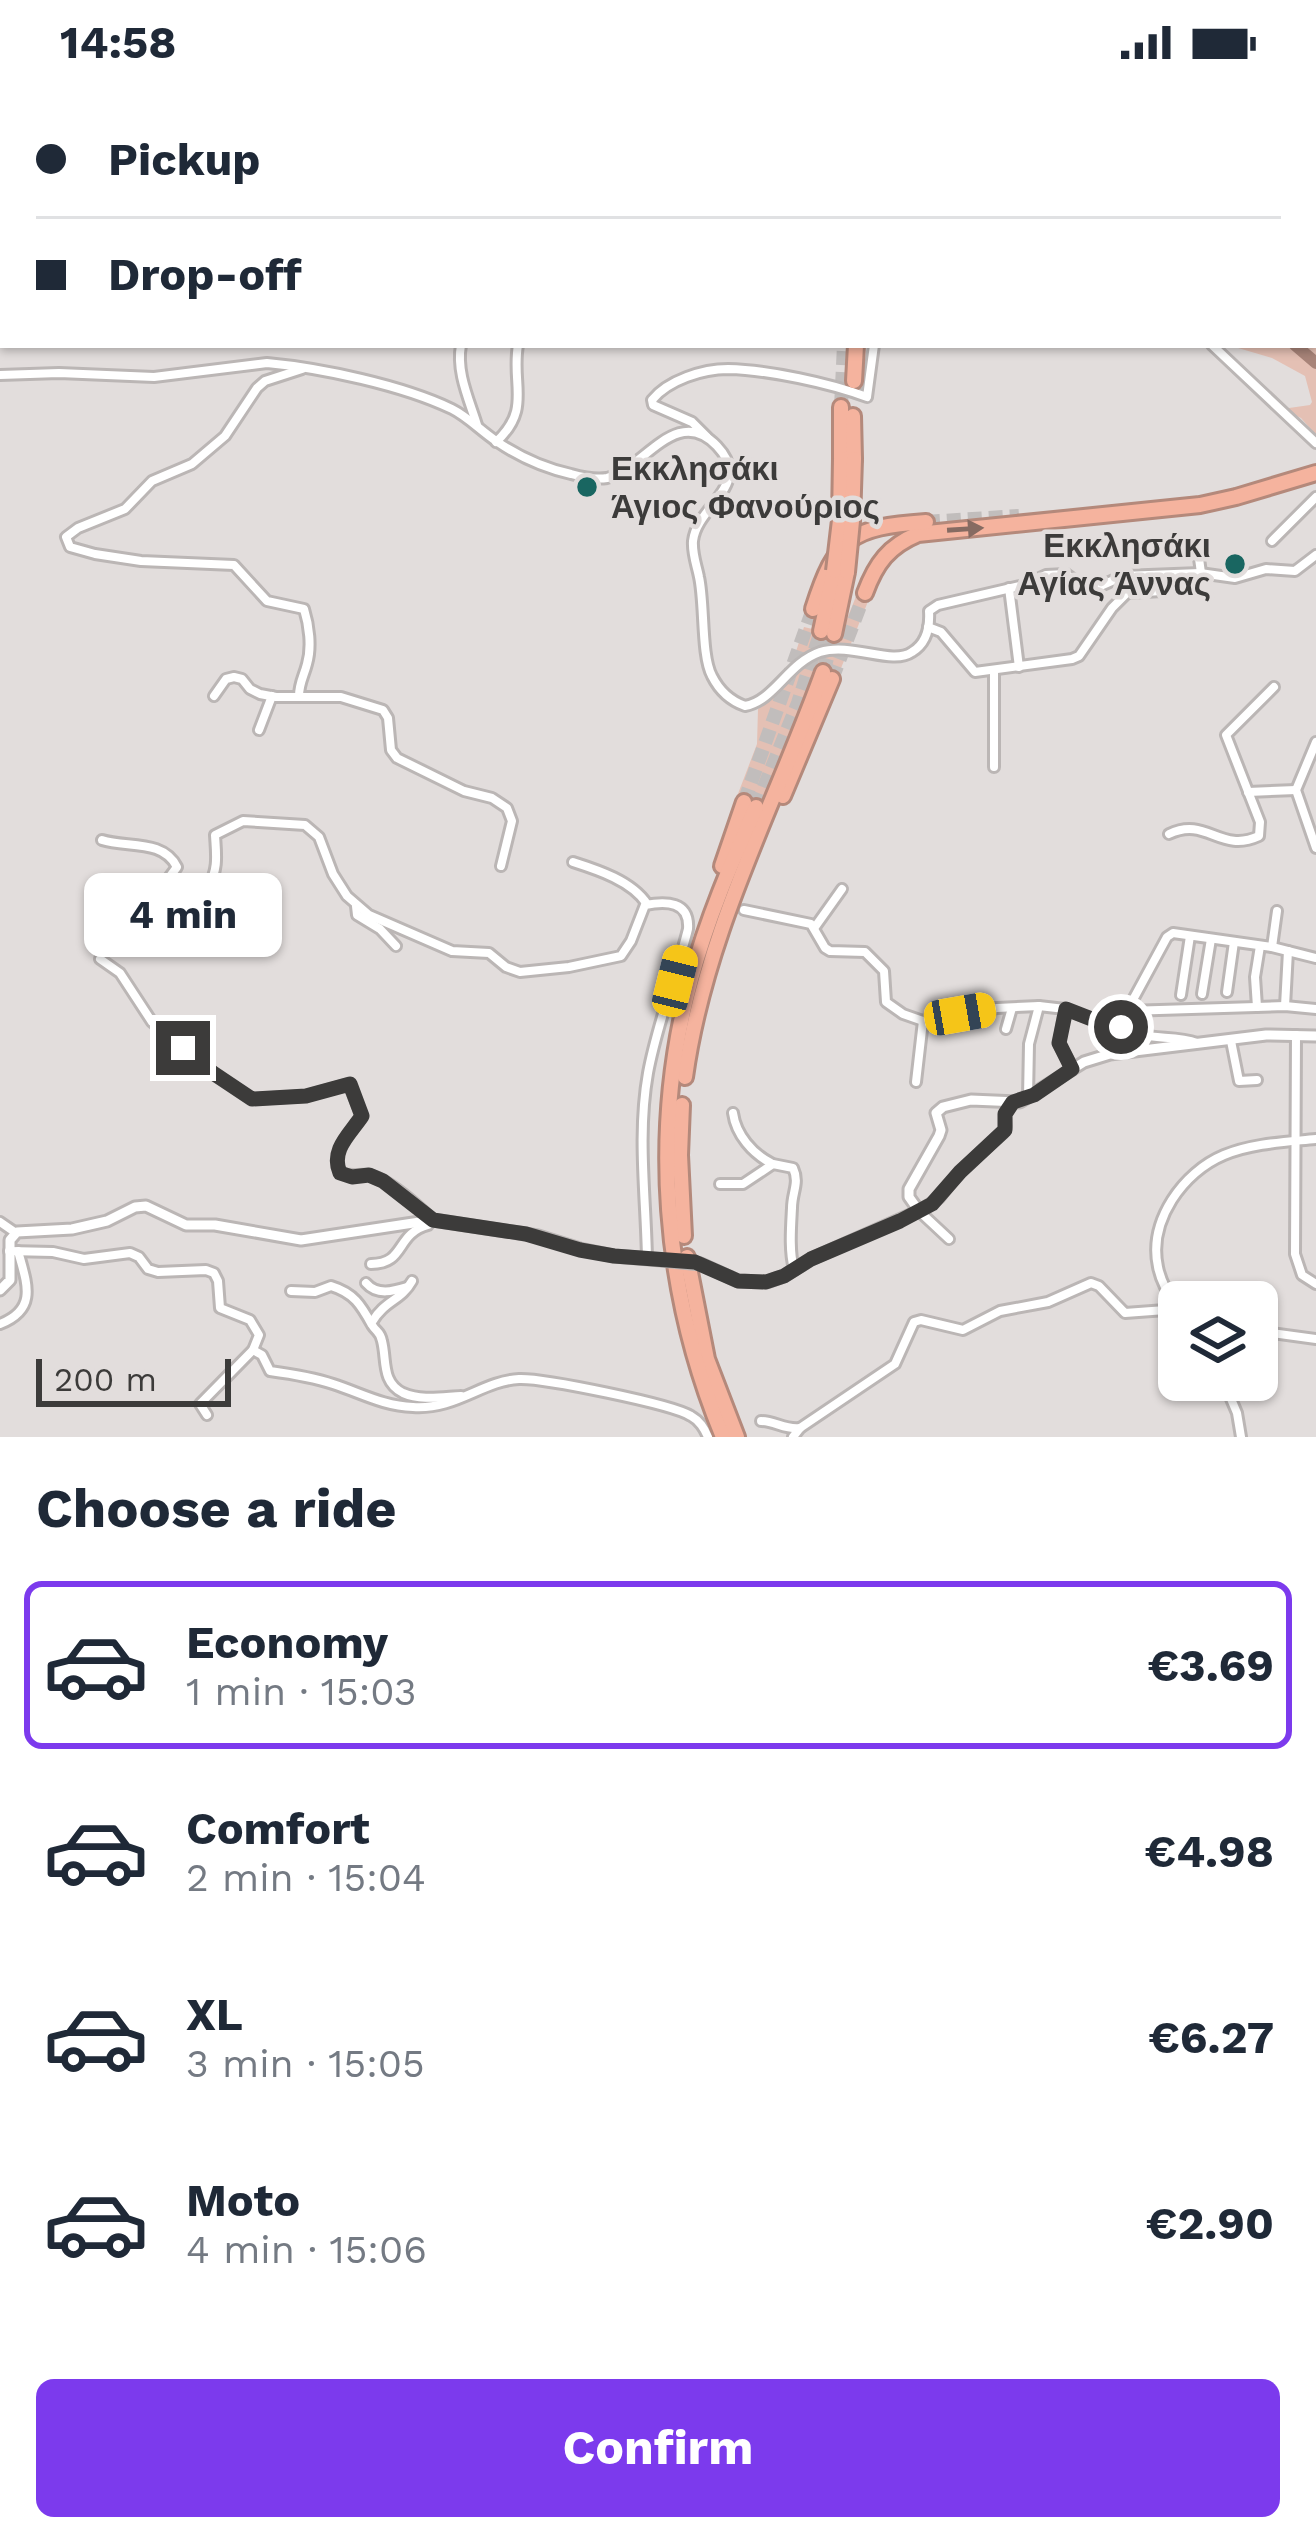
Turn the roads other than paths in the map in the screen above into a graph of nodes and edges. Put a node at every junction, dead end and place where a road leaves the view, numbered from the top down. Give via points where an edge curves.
1 (460, 348) edge
2 (518, 348) edge
3 (856, 348) edge
4 (874, 348) edge
5 (1215, 348) edge
6 (303, 368) junction
7 (0, 375) edge
8 (854, 381) dead end
9 (847, 411) tunnel mouth
10 (477, 426) junction
11 (707, 438) junction
12 (496, 442) junction
13 (1316, 443) edge
14 (1316, 476) edge
15 (1316, 497) edge
16 (1102, 516) junction
17 (1019, 517) tunnel mouth
18 (926, 522) tunnel mouth
19 (1272, 541) dead end
20 (1198, 550) dead end
21 (1316, 555) edge
22 (1202, 574) junction
23 (1130, 576) junction
24 (1009, 588) junction
25 (1162, 591) dead end
26 (865, 593) tunnel mouth
27 (1127, 593) junction
28 (813, 609) tunnel mouth
29 (928, 627) junction
30 (827, 632) tunnel mouth
31 (1019, 668) junction
32 (994, 671) junction
33 (827, 675) tunnel mouth
34 (1274, 687) dead end
35 (299, 695) junction
36 (214, 696) dead end
37 (272, 696) junction
38 (260, 730) dead end
39 (1316, 742) edge
40 (994, 767) dead end
41 (1296, 790) junction
42 (1248, 792) junction
43 (750, 805) tunnel mouth
44 (1169, 834) dead end
45 (101, 840) dead end
46 (1316, 848) edge
47 (573, 862) dead end
48 (501, 866) dead end
49 (842, 889) dead end
50 (647, 904) junction
51 (356, 906) junction
52 (745, 910) dead end
53 (1277, 911) dead end
54 (814, 928) junction
55 (1190, 936) junction
56 (1211, 939) junction
57 (1234, 942) junction
58 (396, 946) dead end
59 (1260, 946) junction
60 (1272, 947) junction
61 (1288, 951) junction
62 (1316, 958) edge
63 (100, 959) dead end
64 (1227, 992) dead end
65 (1202, 994) dead end
66 (1181, 995) dead end
67 (1013, 1006) junction
68 (1040, 1006) junction
69 (1285, 1006) junction
70 (1257, 1007) junction
71 (1316, 1007) edge
72 (1066, 1009) junction
73 (1127, 1011) junction
74 (923, 1021) junction
75 (1110, 1027) junction
76 (1006, 1029) dead end
77 (1296, 1035) junction
78 (1316, 1036) edge
79 (1231, 1041) junction
80 (1198, 1044) junction
81 (1072, 1069) junction
82 (685, 1077) dead end
83 (1257, 1080) dead end
84 (916, 1082) dead end
85 (1028, 1098) junction
86 (1013, 1102) junction
87 (682, 1105) dead end
88 (733, 1113) dead end
89 (1316, 1139) edge
90 (1295, 1141) junction
91 (772, 1164) junction
92 (720, 1184) dead end
93 (919, 1211) junction
94 (437, 1221) junction
95 (0, 1222) edge
96 (16, 1233) junction
97 (684, 1236) dead end
98 (949, 1239) dead end
99 (14, 1251) junction
100 (646, 1259) junction
101 (694, 1261) junction
102 (370, 1264) dead end
103 (794, 1269) junction
104 (1163, 1281) edge
105 (366, 1283) dead end
106 (1316, 1284) edge
107 (0, 1290) edge
108 (291, 1292) dead end
109 (1158, 1311) edge
110 (372, 1318) junction
111 (0, 1324) edge
112 (1278, 1334) edge
113 (1316, 1340) edge
114 (253, 1351) junction
115 (469, 1396) junction
116 (1232, 1401) edge
117 (207, 1415) dead end
118 (761, 1421) dead end
119 (800, 1428) junction
120 (708, 1437) edge
121 (723, 1437) edge
122 (737, 1437) edge
123 (793, 1437) edge
124 (1241, 1437) edge

1 - 10 street
2 - 12 street via 517,411
3 - 8 highway
4 - 11 street via 867,397 731,369 662,388 653,405
5 - 13 street
6 - 7 street
6 - 10 street via 401,391
6 - 35 street via 265,381 225,436 192,464 66,537 70,547 94,554 234,565 267,601 304,609 309,655
9 - 30 highway, bridge via 840,572
10 - 12 street
11 - 12 street via 674,436 602,479 556,470
11 - 29 street via 730,472 693,551 707,661 739,704 764,699 818,653 913,652
14 - 16 highway via 1214,502
15 - 19 street
16 - 17 highway
26 -> 16 highway via 891,548 919,534
18 - 28 highway via 876,527 844,543
20 - 22 street
21 - 22 street via 1293,572
22 - 23 street
23 - 24 street via 1089,591 1060,573
23 - 27 street
24 - 29 street via 938,605 928,611
24 - 31 street
25 - 27 street
27 - 31 street via 1078,657
29 - 32 street via 973,671
31 - 32 street
32 - 40 street
33 - 82 highway via 799,762 717,937
34 - 42 street via 1226,732
35 - 37 street
35 - 48 street via 382,710 397,758 501,802 512,821
36 - 37 street via 234,677
37 - 38 street
39 - 41 street
41 - 42 street
41 - 46 street
42 - 44 street via 1261,825 1256,838 1232,842 1192,827
43 - 121 highway via 685,1005 668,1127 675,1264 695,1363
45 - 51 street via 149,846 176,862 169,885 203,888 215,872 219,832 244,820 305,825
47 - 50 street
49 - 54 street
50 - 51 street via 621,956 529,973 486,952 449,950
50 - 100 street via 680,904 689,923 645,1095
51 - 58 street
52 - 54 street
53 - 60 street
54 - 74 street via 830,951 870,955 884,971 886,1002
55 - 56 street
55 - 66 street
55 - 73 street via 1167,937
56 - 57 street
56 - 65 street
57 - 59 street
57 - 64 street
59 - 60 street
59 - 70 street
60 - 61 street
61 - 62 street
61 - 69 street
63 - 94 street via 120,973 152,1022 252,1099 350,1084 362,1116 339,1151 340,1173 383,1181
67 - 68 street
67 - 74 street
67 - 76 street
68 - 72 street
68 - 85 street
69 - 70 street
69 - 71 street
70 - 73 street
72 - 75 street
72 - 81 street via 1059,1043
73 - 75 street
74 - 84 street
75 - 80 street
77 - 78 street
77 - 79 street
77 - 90 street
79 - 80 street
79 - 83 street via 1239,1081
80 - 81 street via 1110,1054
81 - 85 street
85 - 86 street
86 - 93 street via 1003,1133
86 - 93 street via 982,1099 938,1110 941,1132 908,1189
87 - 97 highway
88 - 91 street via 747,1144
89 - 90 street
90 - 104 street via 1244,1148 1199,1170 1160,1224
90 - 106 street via 1295,1254 1302,1275
91 - 92 street via 743,1184
91 - 103 street via 797,1175
93 - 98 street
93 - 103 street
94 - 96 street via 301,1240 193,1226 140,1206 96,1224
94 - 100 street
94 - 102 street via 413,1229 386,1263
95 - 96 street
96 - 99 street
99 - 107 street via 10,1280
99 - 111 street via 27,1299
99 - 114 street via 84,1259 130,1253 164,1274 212,1271 220,1308 256,1326
100 - 101 street, bridge
101 - 103 street via 748,1282
101 - 122 highway via 707,1359
105 - 110 street via 380,1292 411,1284
108 - 110 street via 336,1286
109 - 119 street via 1125,1313 1091,1283 963,1330 914,1322 895,1364
110 - 115 street via 393,1386 422,1398
112 - 113 street
114 - 115 street via 270,1370 392,1405 435,1407
114 - 117 street via 202,1401
115 - 120 street via 516,1379 573,1387 684,1412
116 - 124 street
118 - 119 street
119 - 123 street

